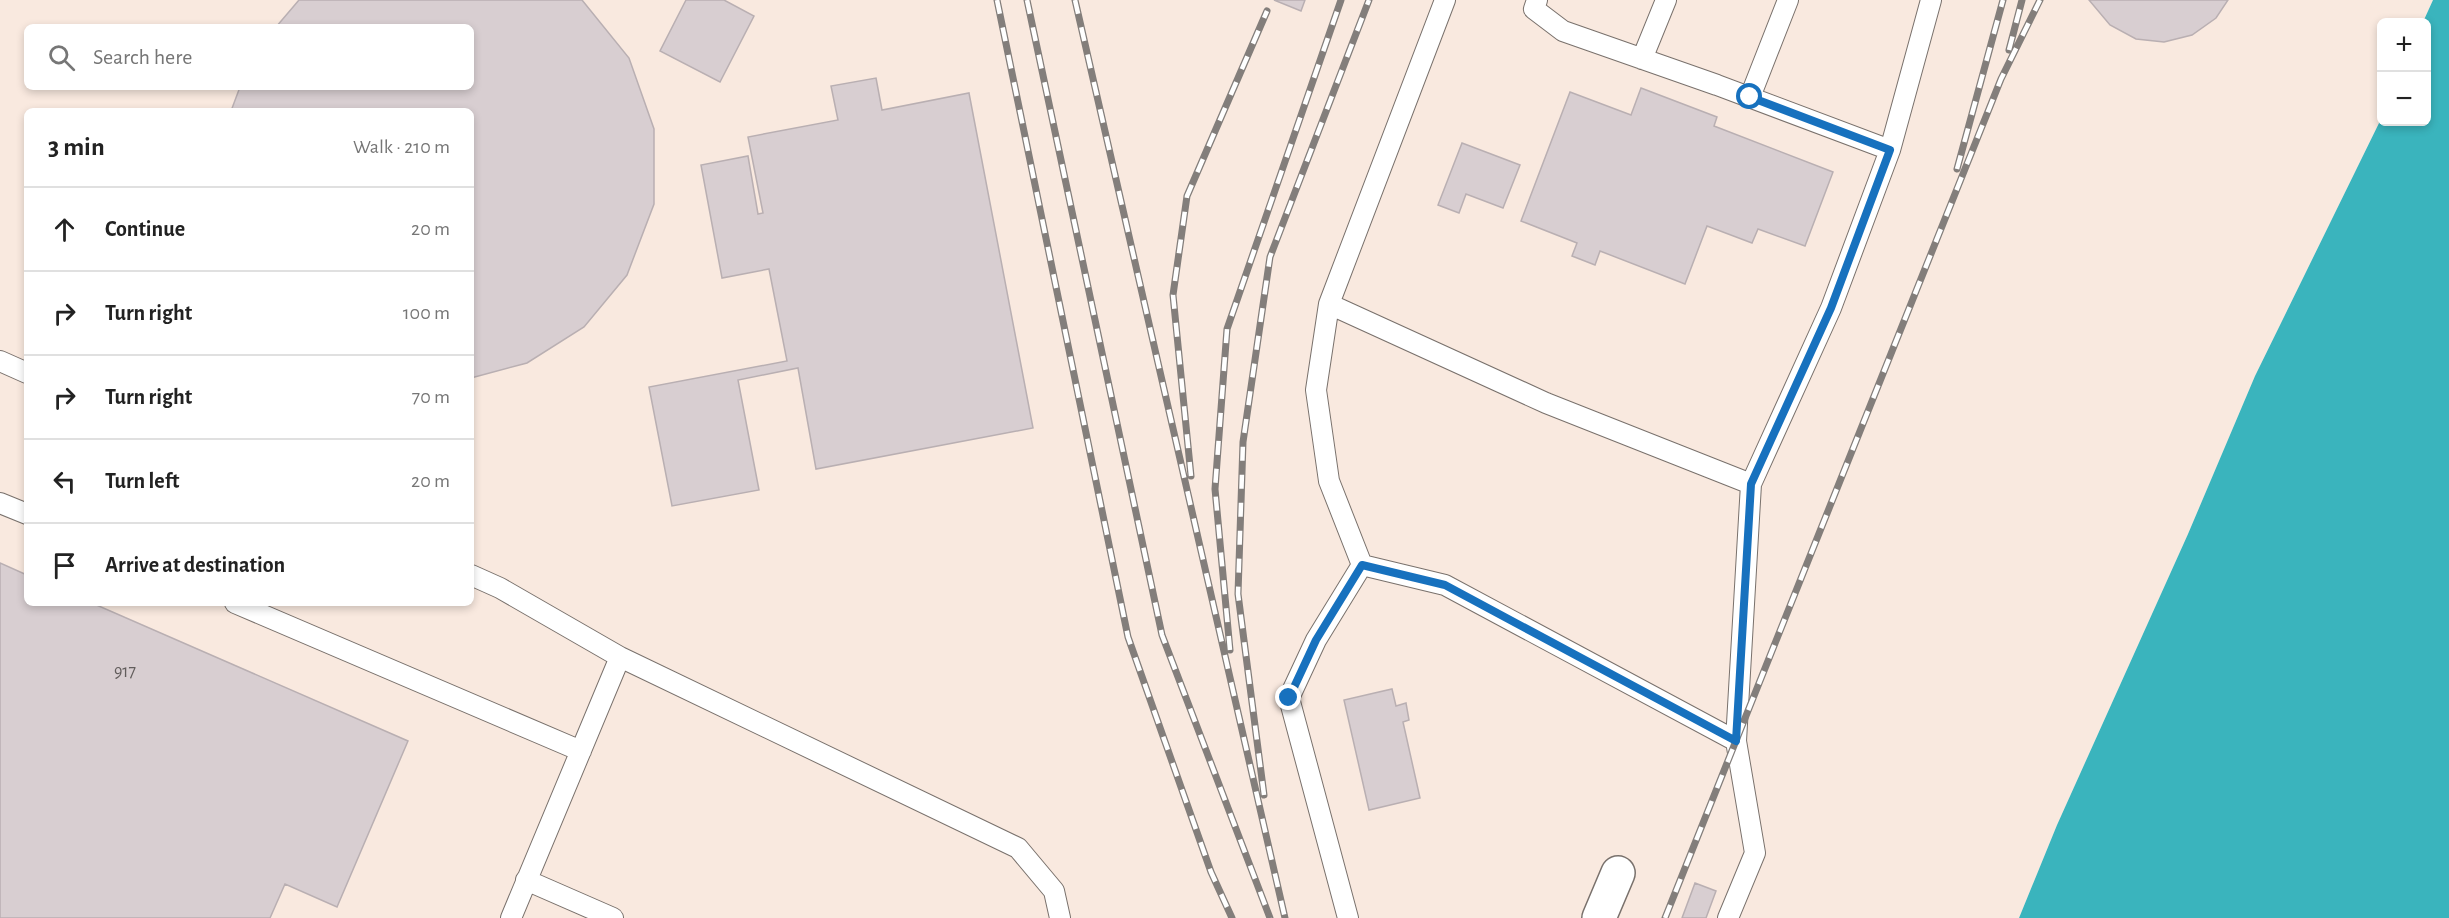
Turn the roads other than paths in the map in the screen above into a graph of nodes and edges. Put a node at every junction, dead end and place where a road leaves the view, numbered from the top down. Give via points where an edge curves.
1 (1445, 0) edge
2 (1537, 0) edge
3 (1666, 0) edge
4 (1788, 0) edge
5 (1931, 0) edge
6 (1642, 58) junction
7 (1750, 97) junction
8 (1890, 150) junction
9 (1329, 304) junction
10 (0, 361) edge
11 (24, 372) edge
12 (1751, 484) junction
13 (0, 503) edge
14 (24, 513) edge
15 (1362, 565) junction
16 (474, 576) edge
17 (242, 606) edge
18 (620, 657) junction
19 (1736, 741) junction
20 (581, 751) junction
21 (1618, 873) dead end
22 (526, 880) junction
23 (510, 918) edge
24 (613, 918) edge
25 (1060, 918) edge
26 (1348, 918) edge
27 (1599, 918) edge
28 (1728, 918) edge

1 - 9 lane
2 - 6 lane via 1534,9 1563,31
3 - 6 lane
4 - 7 lane
5 - 8 lane
6 - 7 lane
7 - 8 lane
8 - 12 lane via 1831,308
9 - 12 lane via 1546,403
9 - 15 lane via 1316,390 1329,481
10 - 11 lane
12 - 19 lane
13 - 14 lane
15 - 19 lane via 1445,585
15 - 26 lane via 1316,640 1289,698
16 - 18 lane
17 - 20 lane
18 - 20 lane
18 - 25 lane via 1018,848 1054,891
19 - 28 lane via 1755,853
20 - 22 lane
21 - 27 street
22 - 23 lane
22 - 24 lane

